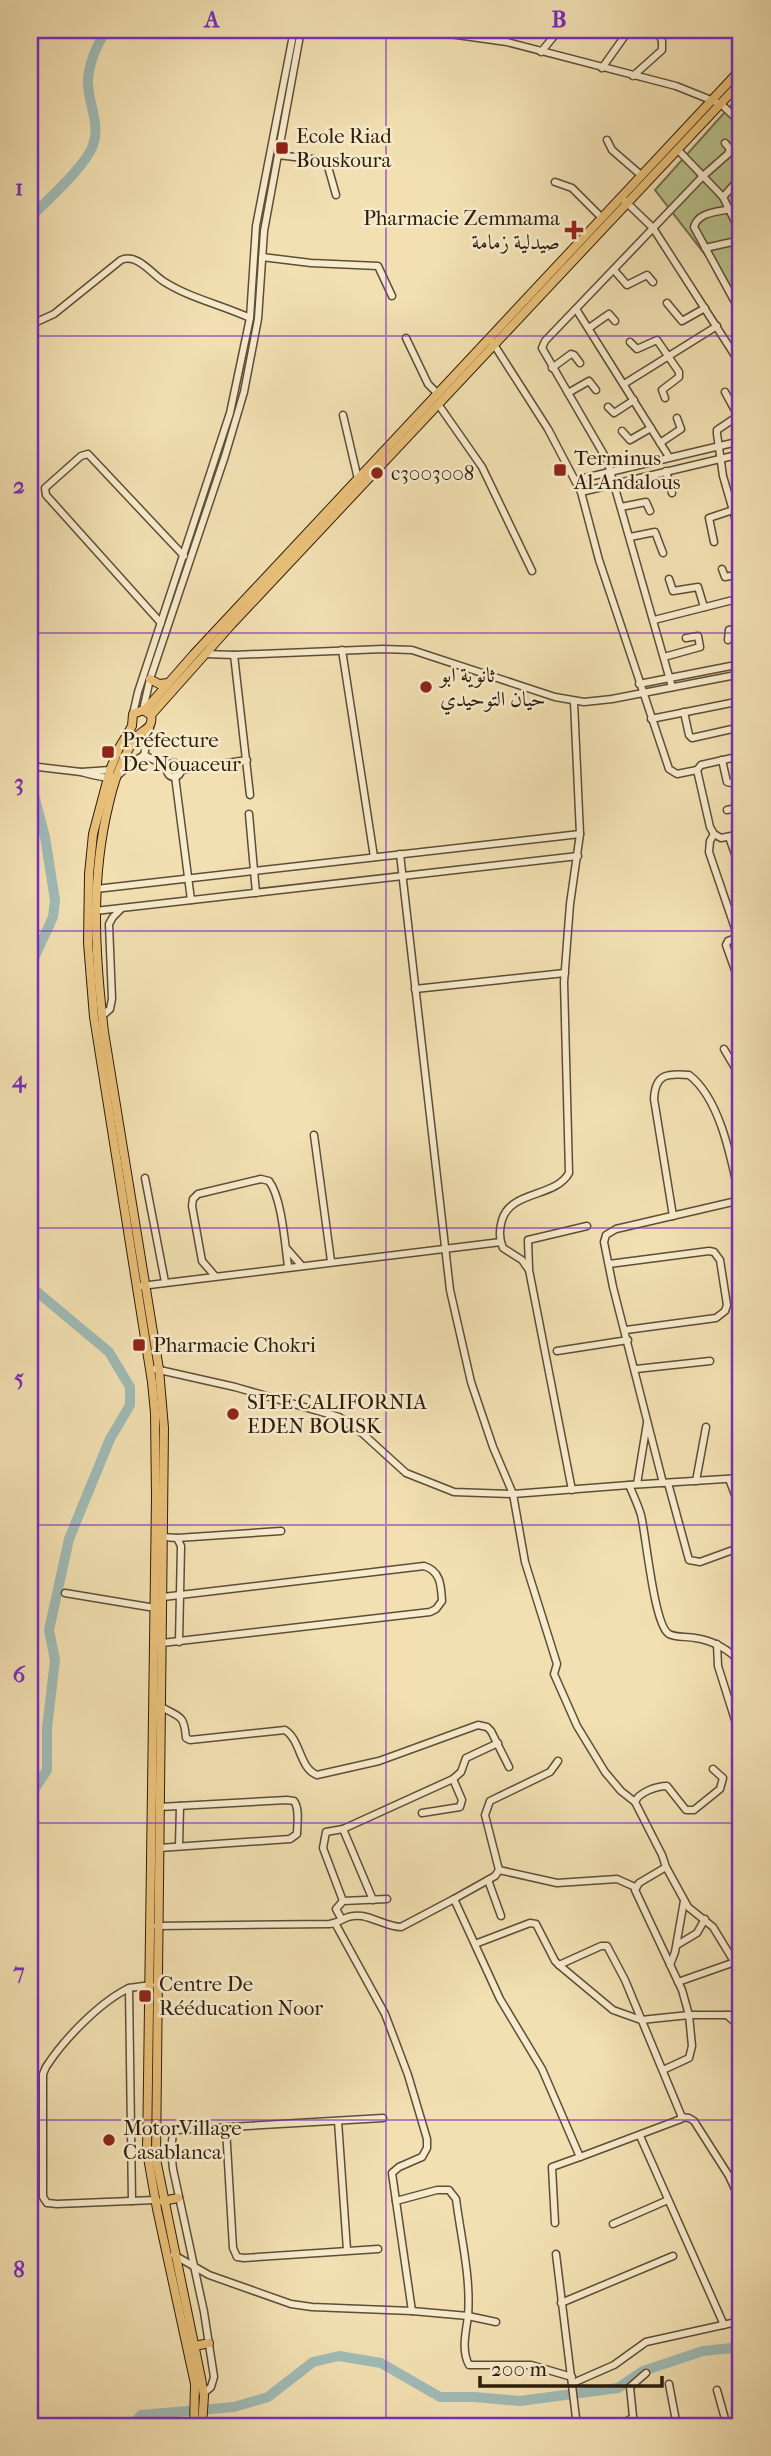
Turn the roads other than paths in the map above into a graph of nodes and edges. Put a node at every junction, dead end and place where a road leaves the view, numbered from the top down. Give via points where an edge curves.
1 (294, 30) edge
2 (301, 30) edge
3 (421, 30) edge
4 (559, 30) edge
5 (629, 30) edge
6 (657, 30) edge
7 (541, 52) junction
8 (602, 68) junction
9 (741, 69) edge
10 (633, 76) junction
11 (741, 82) edge
12 (712, 99) junction
13 (721, 104) junction
14 (741, 123) edge
15 (607, 140) dead end
16 (725, 143) dead end
17 (678, 150) junction
18 (278, 155) junction
19 (642, 176) junction
20 (703, 176) junction
21 (741, 177) edge
22 (555, 182) dead end
23 (335, 195) dead end
24 (723, 197) junction
25 (624, 200) junction
26 (731, 209) junction
27 (602, 218) junction
28 (739, 223) edge
29 (653, 228) junction
30 (741, 234) edge
31 (741, 240) edge
32 (705, 248) junction
33 (262, 257) junction
34 (614, 270) junction
35 (653, 282) dead end
36 (392, 296) dead end
37 (667, 303) dead end
38 (576, 309) junction
39 (705, 309) junction
40 (741, 313) edge
41 (250, 318) junction
42 (615, 321) dead end
43 (30, 325) edge
44 (717, 326) junction
45 (589, 328) junction
46 (406, 338) dead end
47 (492, 341) junction
48 (630, 342) dead end
49 (668, 356) junction
50 (580, 363) dead end
51 (741, 363) edge
52 (552, 368) junction
53 (624, 384) junction
54 (596, 390) dead end
55 (725, 392) dead end
56 (568, 393) junction
57 (438, 394) junction
58 (665, 398) dead end
59 (634, 400) junction
60 (438, 404) junction
61 (608, 407) dead end
62 (343, 415) dead end
63 (677, 418) dead end
64 (651, 428) junction
65 (622, 431) dead end
66 (741, 441) edge
67 (660, 443) junction
68 (719, 446) junction
69 (741, 454) edge
70 (669, 457) junction
71 (721, 458) junction
72 (611, 471) junction
73 (666, 471) junction
74 (358, 479) junction
75 (576, 480) junction
76 (615, 483) junction
77 (582, 492) junction
78 (672, 493) dead end
79 (621, 507) junction
80 (733, 510) junction
81 (650, 511) dead end
82 (630, 537) junction
83 (741, 538) edge
84 (714, 542) dead end
85 (663, 554) dead end
86 (183, 555) junction
87 (191, 560) junction
88 (722, 569) dead end
89 (532, 571) dead end
90 (741, 574) edge
91 (669, 579) dead end
92 (741, 598) edge
93 (704, 607) junction
94 (654, 620) junction
95 (161, 624) junction
96 (741, 628) edge
97 (686, 638) dead end
98 (728, 640) dead end
99 (342, 650) junction
100 (205, 654) junction
101 (234, 655) junction
102 (664, 657) junction
103 (741, 664) edge
104 (741, 674) edge
105 (670, 678) junction
106 (150, 679) junction
107 (168, 683) junction
108 (639, 684) junction
109 (673, 687) junction
110 (642, 694) junction
111 (741, 701) edge
112 (574, 702) junction
113 (146, 712) junction
114 (684, 712) junction
115 (133, 713) junction
116 (651, 719) junction
117 (132, 726) junction
118 (741, 727) edge
119 (145, 729) junction
120 (144, 755) junction
121 (741, 756) edge
122 (247, 760) junction
123 (722, 761) junction
124 (33, 767) edge
125 (168, 767) junction
126 (181, 770) junction
127 (697, 770) junction
128 (112, 776) junction
129 (175, 776) junction
130 (741, 781) edge
131 (250, 795) dead end
132 (741, 807) edge
133 (727, 810) dead end
134 (249, 814) dead end
135 (580, 834) junction
136 (714, 834) junction
137 (741, 834) edge
138 (729, 837) junction
139 (400, 854) junction
140 (578, 856) junction
141 (374, 857) junction
142 (739, 861) edge
143 (255, 871) junction
144 (741, 872) edge
145 (402, 876) junction
146 (188, 878) junction
147 (96, 889) junction
148 (256, 893) junction
149 (191, 900) junction
150 (122, 908) junction
151 (95, 911) junction
152 (738, 937) junction
153 (741, 946) edge
154 (565, 973) junction
155 (741, 987) edge
156 (415, 989) junction
157 (98, 1016) junction
158 (724, 1049) dead end
159 (741, 1078) edge
160 (314, 1135) dead end
161 (145, 1178) dead end
162 (741, 1200) edge
163 (673, 1216) junction
164 (587, 1226) dead end
165 (501, 1242) junction
166 (445, 1248) junction
167 (287, 1249) junction
168 (202, 1261) junction
169 (331, 1261) junction
170 (609, 1264) junction
171 (301, 1265) junction
172 (288, 1266) junction
173 (529, 1270) junction
174 (215, 1276) junction
175 (195, 1278) junction
176 (165, 1282) junction
177 (141, 1286) junction
178 (626, 1331) junction
179 (628, 1340) junction
180 (557, 1351) dead end
181 (710, 1361) dead end
182 (154, 1369) junction
183 (636, 1369) junction
184 (647, 1418) junction
185 (706, 1427) dead end
186 (741, 1478) edge
187 (729, 1479) junction
188 (696, 1481) junction
189 (666, 1483) junction
190 (633, 1484) junction
191 (572, 1490) junction
192 (513, 1494) junction
193 (741, 1511) edge
194 (281, 1531) dead end
195 (163, 1537) junction
196 (177, 1538) junction
197 (741, 1547) edge
198 (65, 1593) dead end
199 (180, 1595) junction
200 (163, 1597) junction
201 (155, 1608) junction
202 (179, 1642) junction
203 (162, 1643) junction
204 (717, 1644) junction
205 (740, 1661) edge
206 (160, 1706) junction
207 (741, 1739) edge
208 (498, 1743) junction
209 (558, 1761) dead end
210 (509, 1766) dead end
211 (713, 1769) dead end
212 (453, 1779) junction
213 (157, 1801) junction
214 (635, 1802) junction
215 (180, 1806) junction
216 (422, 1813) dead end
217 (343, 1829) junction
218 (178, 1846) junction
219 (159, 1848) junction
220 (666, 1867) junction
221 (499, 1870) junction
222 (488, 1880) junction
223 (635, 1887) junction
224 (387, 1899) dead end
225 (454, 1899) junction
226 (373, 1900) junction
227 (343, 1901) junction
228 (684, 1901) junction
229 (501, 1916) dead end
230 (341, 1917) junction
231 (705, 1919) junction
232 (335, 1923) junction
233 (153, 1926) junction
234 (475, 1944) junction
235 (677, 1945) junction
236 (735, 1962) junction
237 (559, 1965) junction
238 (670, 1965) junction
239 (741, 1973) edge
240 (678, 1982) junction
241 (153, 1985) junction
242 (129, 1988) junction
243 (689, 2015) junction
244 (727, 2015) junction
245 (741, 2015) edge
246 (641, 2020) junction
247 (741, 2028) edge
248 (663, 2070) junction
249 (681, 2117) junction
250 (383, 2118) dead end
251 (338, 2121) junction
252 (226, 2128) junction
253 (640, 2136) junction
254 (580, 2157) junction
255 (178, 2198) junction
256 (668, 2200) junction
257 (132, 2201) junction
258 (159, 2201) junction
259 (396, 2202) junction
260 (741, 2203) edge
261 (555, 2223) dead end
262 (613, 2224) dead end
263 (378, 2249) dead end
264 (347, 2250) junction
265 (171, 2255) junction
266 (556, 2255) dead end
267 (673, 2256) dead end
268 (193, 2266) junction
269 (562, 2303) junction
270 (412, 2311) junction
271 (468, 2316) junction
272 (741, 2321) edge
273 (496, 2322) dead end
274 (723, 2325) junction
275 (209, 2343) junction
276 (195, 2346) junction
277 (646, 2373) dead end
278 (573, 2383) junction
279 (669, 2384) dead end
280 (717, 2389) dead end
281 (204, 2393) junction
282 (200, 2405) junction
283 (632, 2418) junction
284 (199, 2426) edge
285 (577, 2426) edge
286 (619, 2426) edge
287 (634, 2426) edge
288 (677, 2426) edge
289 (727, 2426) edge

1 - 41 street via 256,226
2 - 18 street
3 - 7 street via 507,42
4 - 7 street
5 - 8 street
6 - 10 street via 662,50
7 - 8 street
8 - 10 street
9 - 12 main road
10 - 12 street
11 - 13 main road
12 - 13 street
12 - 19 main road
13 - 14 street
13 - 17 main road
15 - 19 street
16 - 20 street via 729,154
17 - 20 street
17 - 25 main road
18 - 23 street via 327,163
18 - 33 street
19 - 25 main road
20 - 24 street
20 - 29 street
21 - 24 street
22 - 27 street via 572,188
24 - 26 street
25 - 27 main road
25 - 29 street
25 - 47 main road
26 - 28 street
26 - 32 street via 695,221
27 - 47 main road
28 - 30 street
29 - 34 street
29 - 39 street
31 - 32 street
32 - 40 street
33 - 36 street via 377,266
33 - 87 street via 258,319 244,392
34 - 35 street via 627,285 646,275
34 - 38 street
37 - 39 street via 681,321
38 - 45 street
38 - 52 street via 543,344 542,352
39 - 44 street
41 - 43 street via 168,284 127,258 54,314
41 - 86 street via 230,413
42 - 45 street via 609,314
44 - 49 street
44 - 51 street
45 - 53 street
46 - 57 street via 428,384
47 - 57 main road
47 - 60 main road
47 - 75 street
48 - 49 street via 637,349 657,340
49 - 53 street
49 - 58 street via 680,374 662,390
50 - 52 street via 571,354
52 - 56 street
53 - 59 street
54 - 56 street via 590,381
55 - 68 street via 737,414 718,430
56 - 72 street
57 - 74 main road
59 - 61 street via 614,414
59 - 64 street
60 - 89 street via 482,467
60 - 100 main road
62 - 74 street
63 - 67 street via 681,429
64 - 65 street via 630,440
64 - 67 street
66 - 68 street
67 - 70 street
68 - 70 street
68 - 71 street
69 - 71 street
70 - 72 street
71 - 73 street
71 - 80 street
72 - 75 street
72 - 76 street
73 - 76 street
73 - 78 street
74 - 107 main road
75 - 77 street
76 - 77 street
76 - 79 street
77 - 108 street
79 - 81 street via 646,502
79 - 82 street
80 - 83 street
80 - 84 street via 709,518
82 - 85 street via 656,532
82 - 94 street
86 - 87 street
86 - 95 street
86 - 95 street via 88,454 45,488 46,495
87 - 106 street
88 - 90 street via 725,577
91 - 93 street via 673,591 698,587
92 - 93 street
93 - 94 street
94 - 102 street
95 - 115 street
96 - 98 street via 727,631
97 - 102 street via 698,636 700,648
99 - 101 street
99 - 112 street via 421,652
99 - 141 street
100 - 101 street
100 - 113 main road
101 - 122 street
102 - 105 street
103 - 105 street
104 - 109 street
105 - 108 street
105 - 109 street
106 - 107 main road
106 - 113 street
107 - 113 main road
108 - 110 street
109 - 110 street
110 - 112 street
110 - 116 street
111 - 114 street
112 - 135 street
113 - 115 main road
113 - 119 main road via 152,722
114 - 116 street
114 - 118 street via 692,738
115 - 117 main road
116 - 127 street via 670,771
117 - 119 main road
117 - 128 main road via 119,747
119 - 120 street
119 - 128 main road
120 - 125 street
120 - 128 street
121 - 123 street
122 - 126 street
122 - 131 street
123 - 127 street
123 - 130 street via 728,783
124 - 128 street
125 - 126 street via 176,763
125 - 129 street via 169,774
126 - 129 street
127 - 136 street
128 - 147 main road
128 - 157 main road via 93,834 89,874 88,943
129 - 146 street
132 - 133 street
134 - 143 street
135 - 139 street
135 - 140 street
136 - 138 street
136 - 152 street via 709,852
137 - 138 street
138 - 142 street
139 - 141 street
139 - 145 street
140 - 145 street
140 - 154 street
141 - 143 street
142 - 144 street
143 - 146 street
143 - 148 street
145 - 148 street
145 - 156 street
146 - 147 street
146 - 149 street
147 - 151 main road
148 - 149 street
149 - 150 street
150 - 151 street
150 - 157 street via 109,924 110,1009
151 - 157 main road
152 - 153 street
152 - 155 street via 726,945
154 - 156 street
154 - 165 street via 569,1173 562,1182 510,1206 500,1225
156 - 166 street
157 - 177 main road
158 - 159 street
160 - 169 street
161 - 176 street
162 - 163 street
162 - 163 street via 725,1140 705,1091 689,1074 662,1077 655,1086 654,1099
163 - 170 street via 611,1231 604,1242
164 - 173 street via 528,1240
165 - 166 street
165 - 173 street
166 - 169 street
166 - 192 street via 465,1360
167 - 168 street via 273,1186 261,1180 195,1196 192,1206
167 - 171 street
167 - 172 street
168 - 174 street
168 - 175 street
169 - 171 street
170 - 178 street
170 - 178 street via 709,1251 720,1260 726,1305 722,1315
171 - 172 street
172 - 174 street
173 - 191 street
174 - 175 street
175 - 176 street
176 - 177 street
177 - 182 main road
178 - 179 street
179 - 180 street
179 - 183 street
181 - 183 street
182 - 192 street via 340,1417 406,1473 445,1490
182 - 195 main road via 165,1447
182 - 201 main road
183 - 184 street
184 - 189 street
184 - 190 street
185 - 188 street
186 - 187 street
187 - 188 street
187 - 193 street
188 - 189 street
189 - 190 street
189 - 197 street via 689,1560 700,1562
190 - 191 street
190 - 204 street via 662,1626 672,1635
191 - 192 street
192 - 214 street via 524,1562 557,1664 554,1674 593,1754
194 - 196 street
195 - 196 street
195 - 200 main road
196 - 199 street via 181,1546
198 - 201 street
199 - 200 street
199 - 202 street
199 - 202 street via 424,1566 437,1575 442,1601 430,1612
200 - 203 main road
201 - 213 main road
202 - 203 street
203 - 206 main road
204 - 205 street
204 - 207 street via 718,1666
206 - 208 street via 185,1721 190,1740 285,1730 317,1776 379,1761 474,1725 486,1727
206 - 213 main road
208 - 210 street
208 - 212 street via 466,1758
209 - 221 street via 550,1772 487,1805 485,1815
211 - 214 street via 723,1778 721,1787 694,1810 686,1810 667,1786 637,1797
212 - 216 street via 460,1807
212 - 217 street
213 - 215 street
213 - 219 main road
213 - 233 main road
214 - 220 street
215 - 218 street
215 - 218 street via 294,1801 297,1834 287,1840
217 - 226 street
217 - 227 street via 326,1832 323,1848
218 - 219 street
219 - 233 main road
220 - 223 street
220 - 228 street
221 - 222 street
221 - 223 street via 557,1882 617,1879
222 - 225 street
222 - 229 street
223 - 238 street
224 - 226 street
225 - 230 street via 401,1927 366,1917
225 - 234 street
226 - 227 street
227 - 230 street via 336,1909
228 - 231 street
228 - 235 street
230 - 232 street
231 - 235 street via 696,1933
231 - 236 street
232 - 233 street
232 - 259 street via 385,2014 427,2139 422,2157 392,2173
233 - 241 main road
234 - 237 street via 533,1923
234 - 254 street via 504,2006 542,2070
235 - 238 street
236 - 239 street
236 - 240 street
237 - 246 street via 613,2010
237 - 246 street via 607,1946
238 - 240 street
240 - 243 street
241 - 242 street
241 - 258 main road via 147,2145
242 - 257 street
242 - 257 street via 100,2008 46,2067 42,2186 43,2197 51,2204
243 - 244 street
243 - 246 street
243 - 248 street via 689,2058
244 - 245 street
244 - 247 street
246 - 248 street
248 - 249 street
249 - 253 street
249 - 260 street via 694,2121
250 - 251 street
251 - 252 street
251 - 264 street
252 - 255 street via 173,2133
252 - 264 street via 237,2257
253 - 254 street
253 - 256 street
254 - 261 street via 552,2166
255 - 258 main road
255 - 268 street
256 - 262 street
256 - 274 street
257 - 258 street
258 - 265 main road
259 - 270 street
259 - 271 street via 437,2190 453,2193 467,2270
263 - 264 street
265 - 268 street
265 - 276 main road
265 - 282 main road
266 - 269 street
267 - 269 street
268 - 270 street via 291,2304
268 - 275 street
269 - 278 street
270 - 271 street
271 - 273 street
271 - 278 street via 469,2365 531,2364
272 - 274 street
274 - 278 street via 646,2342 614,2365
275 - 276 main road
275 - 281 street via 214,2380
276 - 281 main road
277 - 283 street via 630,2386
278 - 285 street
279 - 288 street
280 - 289 street
281 - 282 main road
282 - 284 main road
283 - 286 street
283 - 287 street

